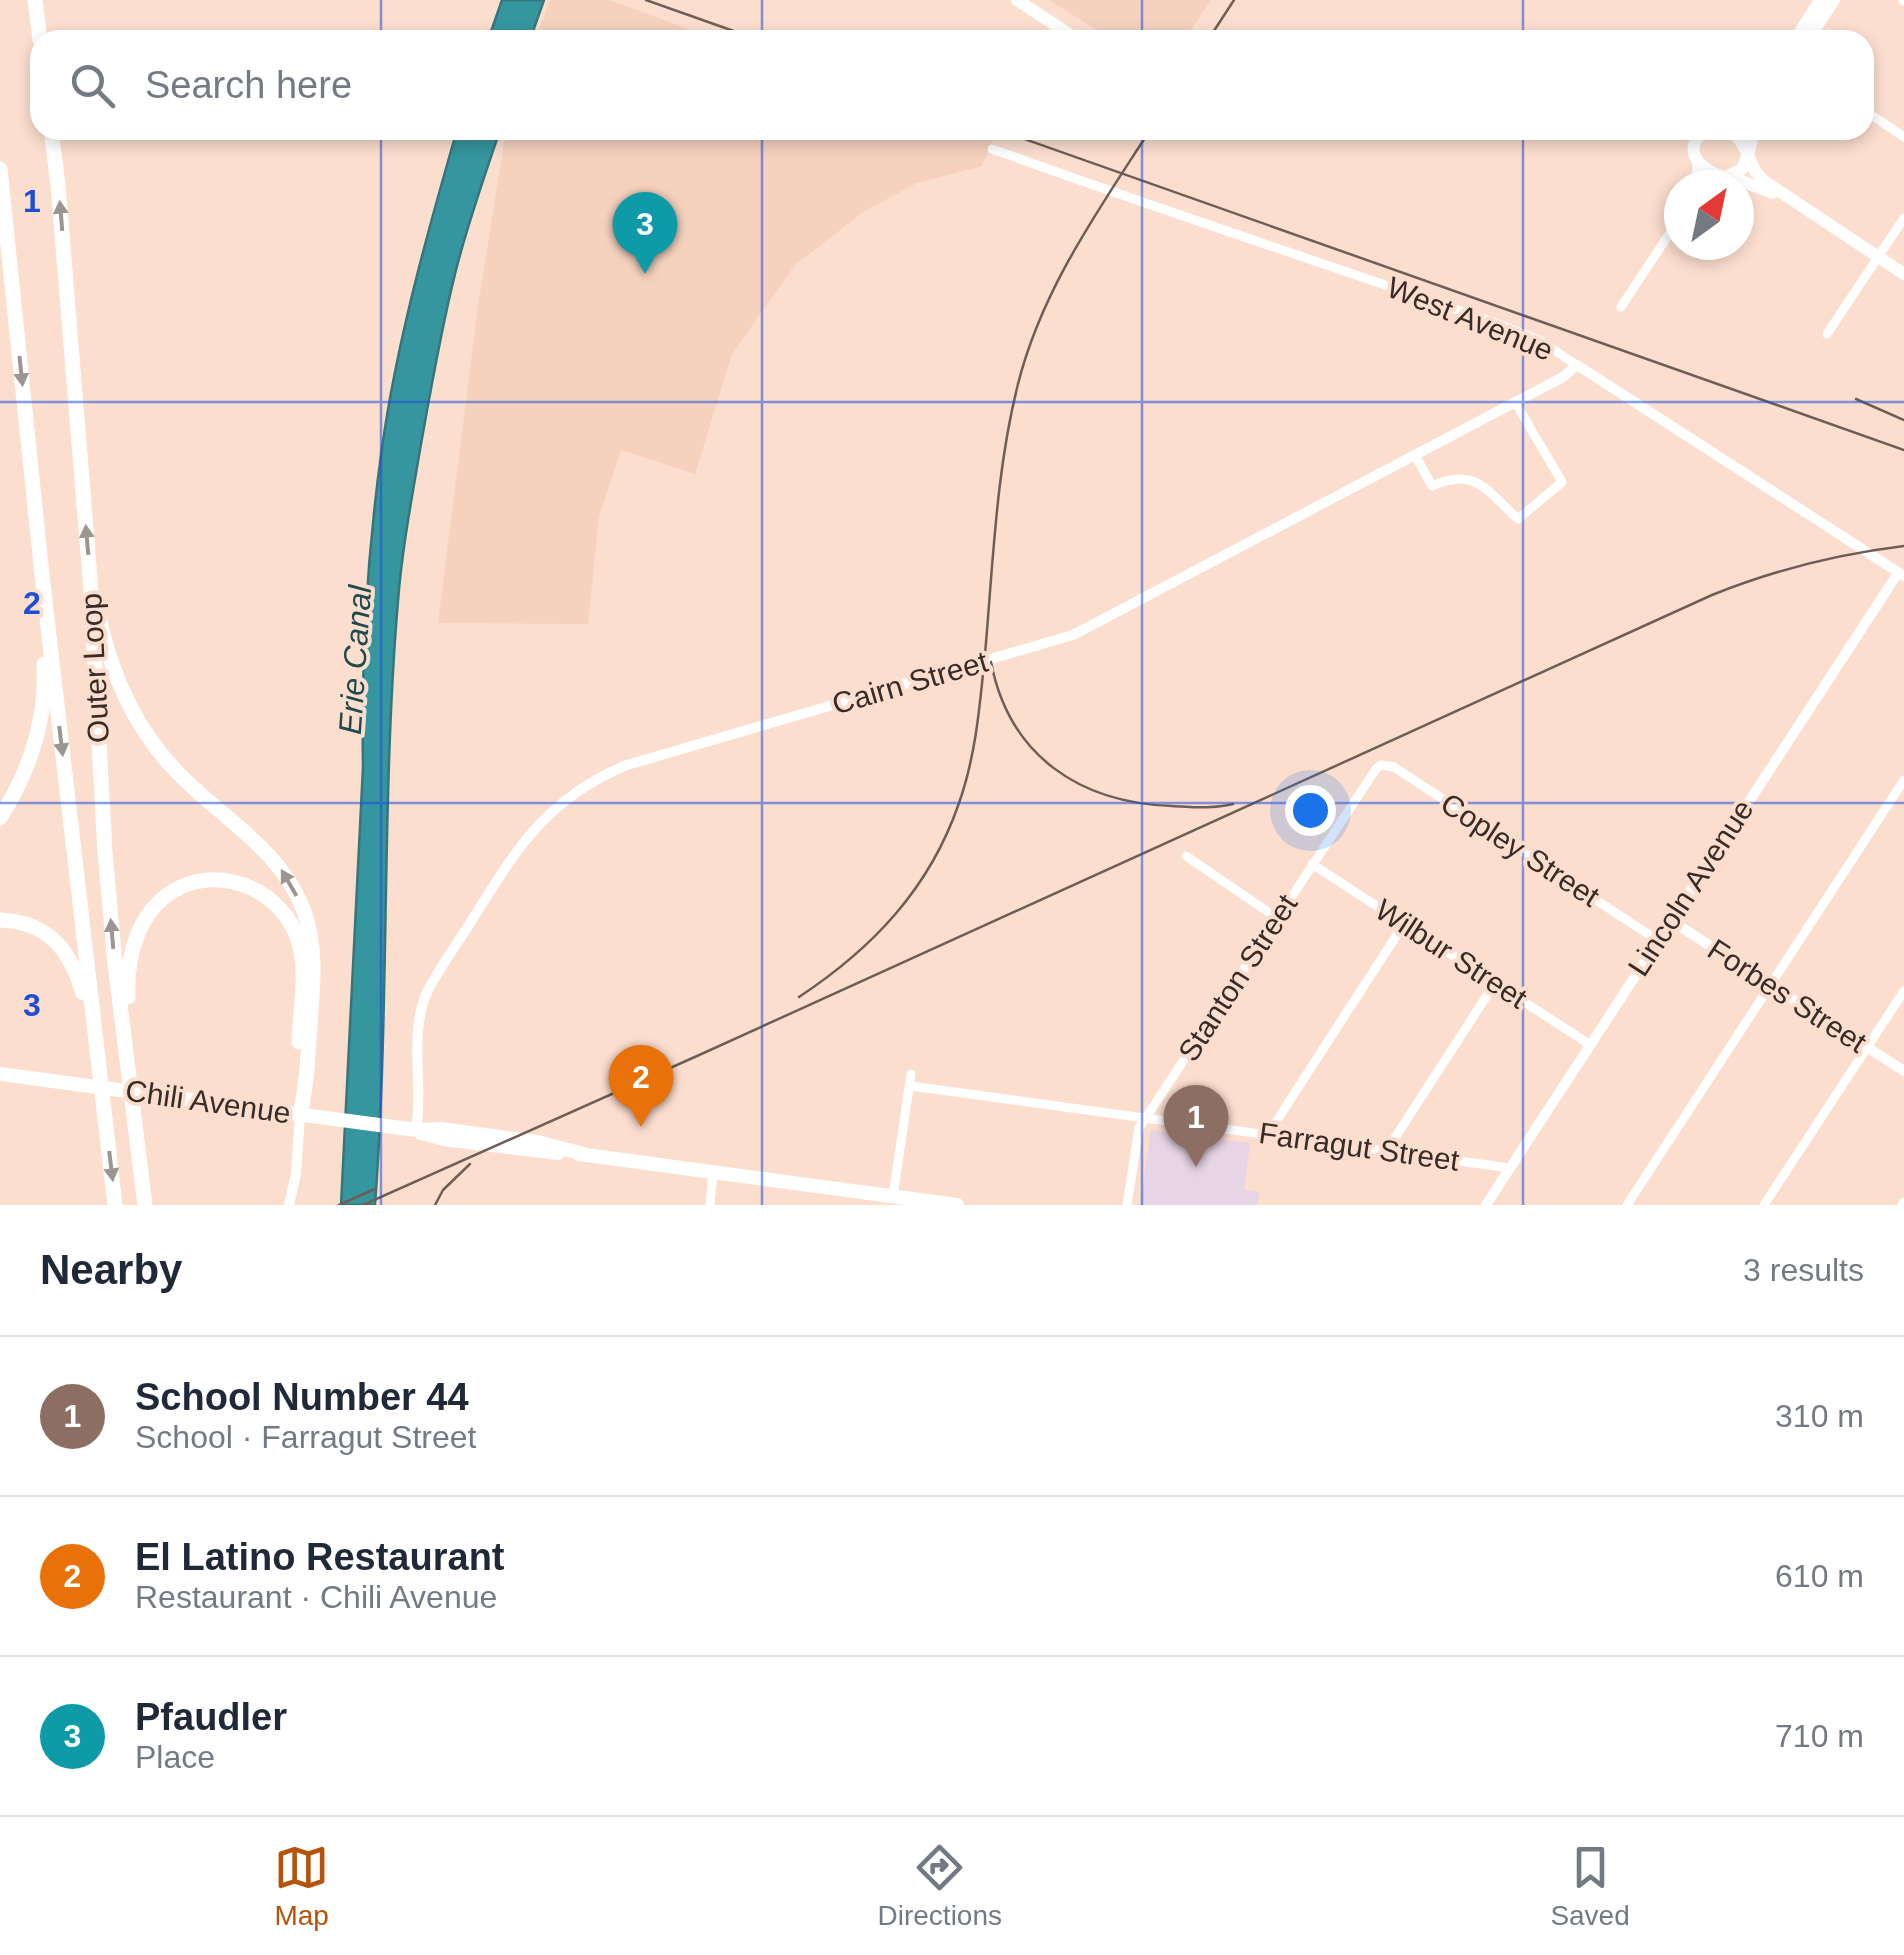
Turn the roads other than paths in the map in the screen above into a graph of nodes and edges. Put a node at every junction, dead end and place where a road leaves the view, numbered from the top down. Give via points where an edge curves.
1 (35, 0) edge
2 (1017, 0) edge
3 (1820, 0) edge
4 (1834, 0) edge
5 (39, 30) edge
6 (1063, 30) edge
7 (1801, 30) edge
8 (1814, 30) edge
9 (1874, 117) edge
10 (1904, 137) edge
11 (52, 140) edge
12 (1690, 140) edge
13 (1696, 140) edge
14 (1740, 140) edge
15 (1752, 140) edge
16 (992, 149) dead end
17 (1695, 154) junction
18 (1748, 154) junction
19 (0, 169) edge
20 (1696, 170) edge
21 (1708, 170) edge
22 (1740, 170) edge
23 (1754, 187) edge
24 (1801, 206) junction
25 (1904, 218) edge
26 (1664, 242) edge
27 (1878, 257) junction
28 (1904, 274) edge
29 (1620, 306) dead end
30 (1827, 334) dead end
31 (1577, 365) junction
32 (1514, 402) junction
33 (1415, 454) junction
34 (42, 574) junction
35 (1901, 575) edge
36 (90, 578) junction
37 (1382, 765) joint
38 (1904, 780) edge
39 (0, 818) edge
40 (1186, 856) dead end
41 (1312, 864) junction
42 (1277, 918) junction
43 (0, 920) edge
44 (1670, 920) junction
45 (1404, 924) junction
46 (1657, 940) junction
47 (1494, 983) junction
48 (1770, 985) junction
49 (1904, 991) edge
50 (93, 1015) junction
51 (1590, 1044) junction
52 (1867, 1048) junction
53 (128, 1066) junction
54 (1904, 1072) edge
55 (0, 1074) edge
56 (911, 1074) dead end
57 (910, 1086) junction
58 (300, 1114) junction
59 (1146, 1118) junction
60 (416, 1130) junction
61 (1268, 1134) junction
62 (1388, 1150) junction
63 (1510, 1168) junction
64 (713, 1171) junction
65 (894, 1196) junction
66 (115, 1205) edge
67 (145, 1205) edge
68 (289, 1205) edge
69 (710, 1205) edge
70 (957, 1205) edge
71 (1128, 1205) edge
72 (1486, 1205) edge
73 (1628, 1205) edge
74 (1764, 1205) edge

1 - 5 highway
2 - 6 main road
3 - 7 main road
4 - 8 main road
9 - 10 street
36 -> 11 highway, Outer Loop
12 - 17 main road
13 - 17 main road
14 - 18 main road
15 - 18 main road
16 - 31 street, West Avenue via 1493,322
17 - 20 street
17 - 21 main road
18 - 22 main road
18 - 24 main road via 1758,176
19 -> 34 highway, Outer Loop
23 - 24 main road
24 - 27 main road
25 - 27 street
26 - 29 street
27 - 28 main road
27 - 30 street
31 - 32 street, Cairn Street
31 - 35 street, West Avenue
32 - 33 street, Cairn Street
32 - 33 street via 1562,482 1518,519 1472,480 1432,486
33 - 60 street, Cairn Street via 1072,635 627,765 574,794 512,856 428,992 418,1028
34 - 39 highway via 43,700 24,775
34 -> 50 highway, Outer Loop
35 - 44 street, Lincoln Avenue
53 -> 36 highway, Outer Loop via 105,852
58 -> 36 highway via 314,972 305,913 267,852 178,773 139,724 111,666
37 - 41 street, Stanton Street
37 - 46 street, Copley Street
38 - 48 street
40 - 42 street
41 - 42 street, Stanton Street
41 - 45 street, Wilbur Street
42 - 59 street, Stanton Street
43 - 50 highway via 32,925 55,940
44 - 46 street, Lincoln Avenue
44 - 48 street, Forbes Street
45 - 47 street, Wilbur Street
45 - 61 street
46 - 51 street, Lincoln Avenue
47 - 51 street, Wilbur Street
47 - 62 street
48 - 52 street, Forbes Street
48 - 73 street
49 - 52 street
50 -> 66 highway, Outer Loop
51 - 63 street, Lincoln Avenue
52 - 54 street, Forbes Street
52 - 74 street
53 - 58 highway via 129,966 146,918 191,884 248,886 289,920 302,954
53 - 67 highway, Outer Loop
55 - 58 main road, Chili Avenue
56 - 57 street
57 - 59 street, Farragut Street
57 - 65 street
58 - 60 main road, Chili Avenue
58 - 68 street
59 - 61 street, Farragut Street
59 - 71 street, Stanton Street via 1137,1135
60 - 64 main road, Chili Avenue via 441,1128
61 - 62 street, Farragut Street
62 - 63 street, Farragut Street
63 - 72 street, Lincoln Avenue
64 - 65 main road, Chili Avenue
64 - 69 street
65 - 70 main road, Chili Avenue

